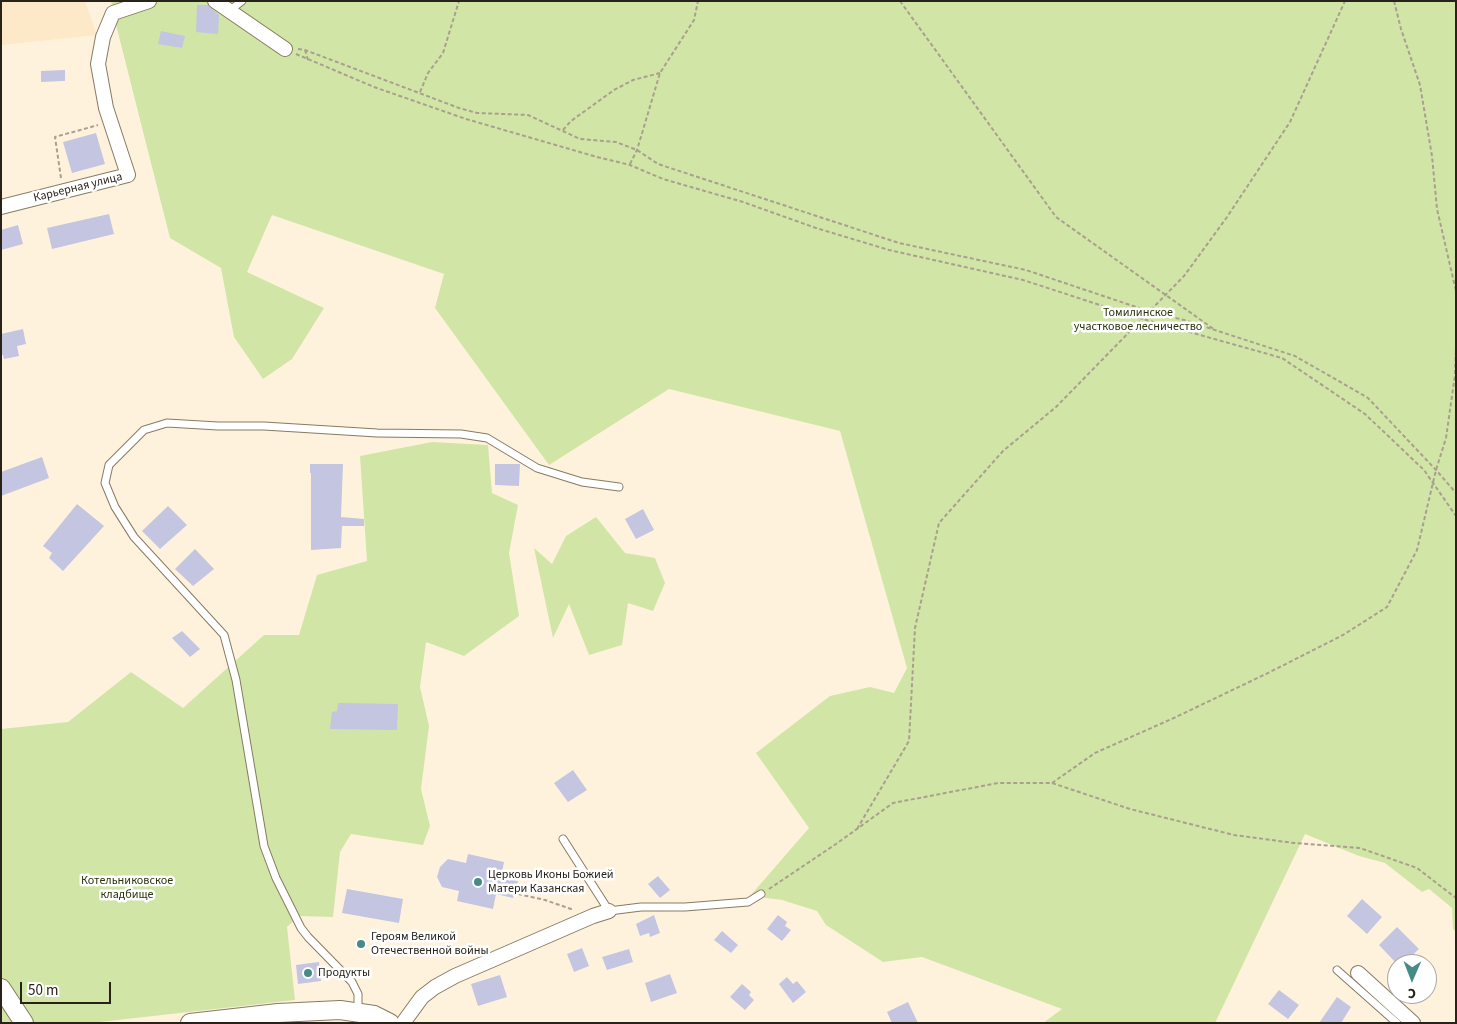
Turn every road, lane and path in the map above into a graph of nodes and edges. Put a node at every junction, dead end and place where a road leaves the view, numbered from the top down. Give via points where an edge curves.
1 (149, 1) edge
2 (215, 1) edge
3 (242, 1) edge
4 (458, 1) edge
5 (698, 1) edge
6 (900, 1) edge
7 (1345, 1) edge
8 (1394, 1) edge
9 (229, 11) junction
10 (291, 49) junction
11 (305, 50) junction
12 (308, 60) junction
13 (660, 73) junction
14 (420, 93) junction
15 (110, 122) junction
16 (563, 130) junction
17 (638, 150) junction
18 (630, 164) junction
19 (62, 192) junction
20 (1, 207) edge
21 (1456, 291) edge
22 (1167, 296) junction
23 (1151, 312) junction
24 (1143, 319) junction
25 (1217, 331) junction
26 (1456, 346) edge
27 (1436, 470) junction
28 (1433, 483) junction
29 (619, 487) dead end
30 (1456, 493) edge
31 (1456, 516) edge
32 (1052, 783) junction
33 (857, 829) junction
34 (563, 839) dead end
35 (518, 894) dead end
36 (761, 894) joint
37 (1456, 898) edge
38 (609, 911) junction
39 (593, 916) junction
40 (1337, 970) dead end
41 (1358, 973) dead end
42 (1, 988) edge
43 (358, 1012) junction
44 (278, 1018) edge
45 (24, 1023) edge
46 (190, 1023) edge
47 (390, 1023) edge
48 (403, 1023) edge
49 (1398, 1023) edge
50 (1414, 1023) edge

1 - 15 street, Карьерная улица via 113,14 103,36 98,64
2 - 9 street
3 - 9 lane
4 - 14 path via 443,53 428,73
5 - 13 path via 694,20
6 - 22 path via 1056,217
7 - 22 path via 1290,122 1227,217
8 - 21 path via 1420,85 1437,209
9 - 10 street
10 - 11 path
10 - 12 path
11 - 12 path
11 - 14 path
12 - 18 path via 374,87 466,118
13 - 16 path via 633,80 614,90
13 - 17 path
14 - 16 path via 477,113 528,115
15 - 19 path via 55,137
15 - 19 street, Карьерная улица via 128,175
16 - 17 path via 580,139 616,142
17 - 18 path
17 - 23 path via 658,164 899,243 1026,270
18 - 24 path via 663,179 816,228 889,250 1023,280
19 - 20 street, Карьерная улица
22 - 23 path
22 - 25 path
23 - 24 path
23 - 25 path
24 - 28 path via 1282,358 1364,414 1424,470
24 - 33 path via 1056,408 1003,451 939,523 916,628 909,741
25 - 27 path via 1295,356 1368,398
26 - 27 path via 1446,438
27 - 28 path
27 - 30 path
28 - 31 path
28 - 32 path via 1418,550 1387,607 1343,636 1095,753
29 - 43 lane via 582,482 537,468 487,438 460,434 377,434 167,423 144,430 109,465 105,482 115,507 134,537 224,635 236,680 264,846 301,928 352,982 358,994
32 - 33 path via 998,783 893,803
32 - 37 path via 1130,809 1234,835 1360,848 1417,868
33 - 36 path
34 - 38 lane
35 - 39 path
36 - 38 lane via 748,902
38 - 39 street
39 - 48 street via 442,984 422,997
40 - 49 lane
41 - 50 street
42 - 45 street
43 - 44 street via 340,1010
43 - 47 street
44 - 46 street

